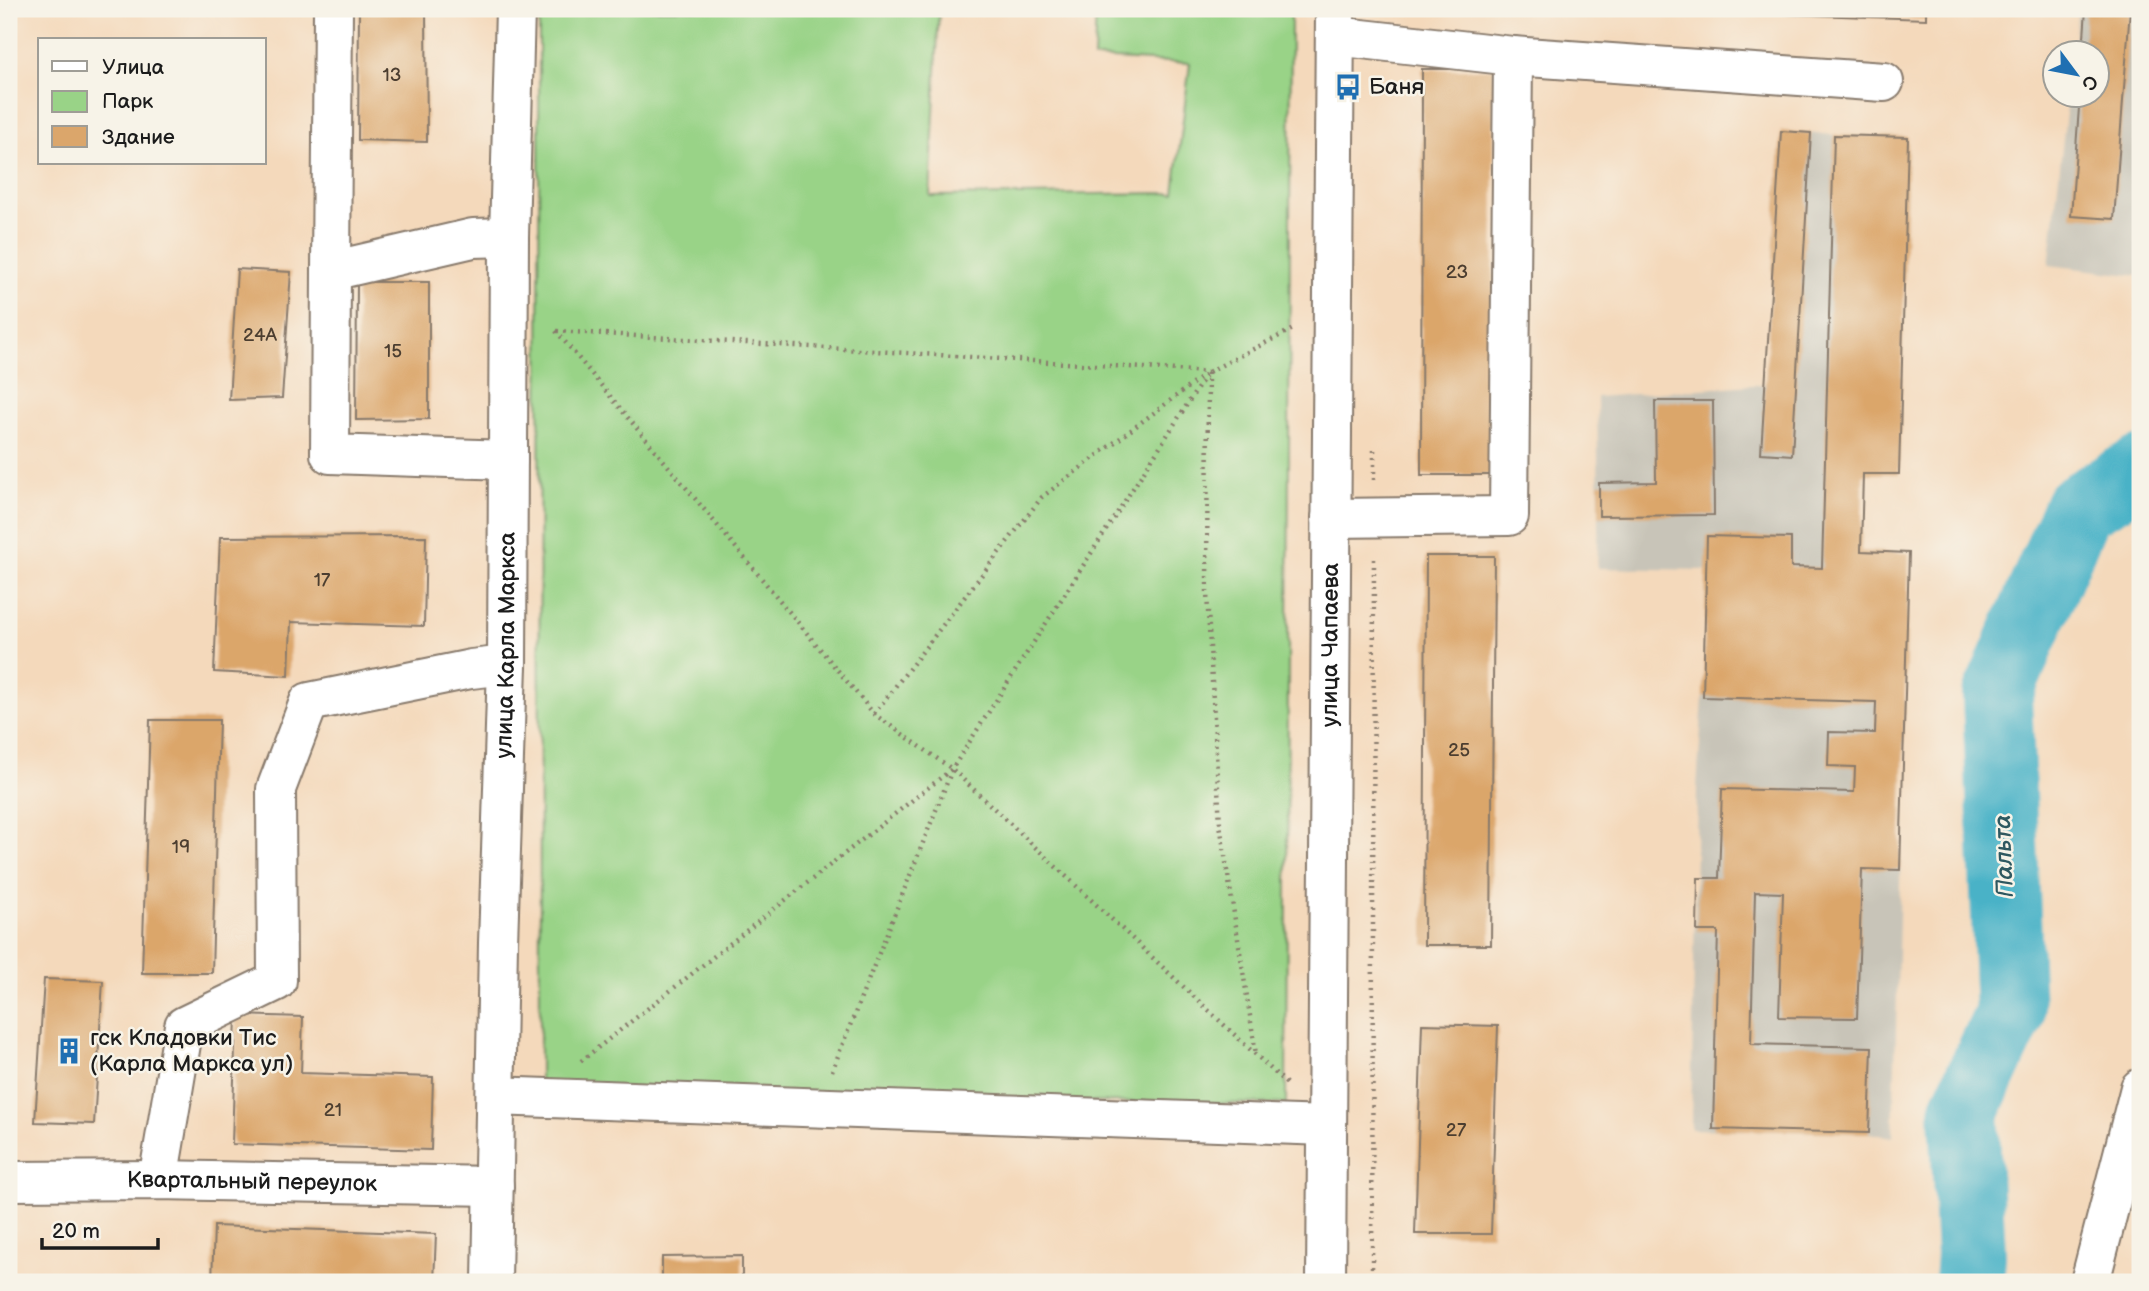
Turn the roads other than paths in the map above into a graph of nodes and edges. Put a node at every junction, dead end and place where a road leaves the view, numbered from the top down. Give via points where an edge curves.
1 (333, 9) edge
2 (514, 9) edge
3 (1335, 23) edge
4 (1513, 56) junction
5 (1884, 82) dead end
6 (509, 237) junction
7 (331, 271) junction
8 (508, 460) junction
9 (1331, 518) junction
10 (507, 665) junction
11 (2139, 1094) edge
12 (496, 1096) junction
13 (1327, 1126) junction
14 (158, 1180) junction
15 (9, 1181) edge
16 (494, 1186) junction
17 (492, 1282) edge
18 (1326, 1282) edge
19 (2090, 1282) edge

1 - 7 street
2 - 6 street, улица Карла Маркса
3 - 4 street
3 - 9 street, улица Чапаева
4 - 5 street
4 - 9 street via 1509,516
6 - 7 street via 473,238
6 - 8 street, улица Карла Маркса
7 - 8 street via 330,454
8 - 10 street, улица Карла Маркса
9 - 13 street, улица Чапаева
10 - 12 street, улица Карла Маркса
10 - 14 street via 309,702 276,789 277,981 184,1026
11 - 19 street
12 - 13 street
12 - 16 street, улица Карла Маркса
13 - 18 street, улица Чапаева
14 - 15 street, Квартальный переулок
14 - 16 street, Квартальный переулок
16 - 17 street, улица Карла Маркса

